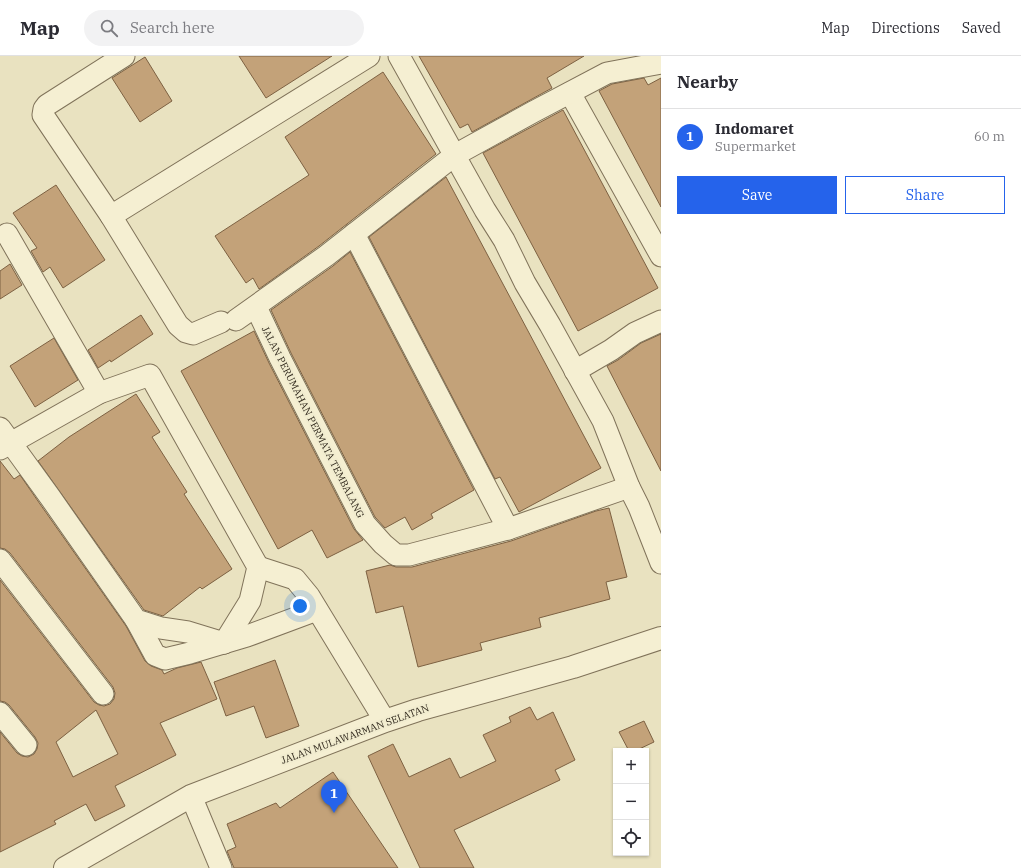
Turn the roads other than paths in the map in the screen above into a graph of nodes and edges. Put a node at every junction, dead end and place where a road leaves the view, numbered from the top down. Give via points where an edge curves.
1 (124, 56) edge
2 (369, 56) edge
3 (399, 56) edge
4 (661, 63) edge
5 (570, 93) junction
6 (455, 155) junction
7 (111, 216) junction
8 (7, 234) dead end
9 (354, 234) junction
10 (661, 256) edge
11 (256, 307) junction
12 (661, 321) edge
13 (575, 371) junction
14 (99, 393) junction
15 (3, 440) edge
16 (629, 487) junction
17 (508, 529) junction
18 (0, 560) edge
19 (661, 563) edge
20 (258, 567) junction
21 (317, 610) junction
22 (136, 620) junction
23 (661, 638) edge
24 (224, 643) junction
25 (103, 694) dead end
26 (0, 713) edge
27 (385, 721) junction
28 (26, 745) dead end
29 (191, 796) junction
30 (65, 868) edge
31 (221, 868) edge

1 - 7 street via 47,105 43,115
2 - 7 street
3 - 6 street
4 - 5 street via 607,73
5 - 6 street
5 - 10 street
6 - 9 street
6 - 13 street
7 - 11 street via 182,330 193,334
8 - 14 street
9 - 11 street
9 - 17 street
11 - 17 street, JALAN PERUMAHAN PERMATA TEMBALANG via 365,524 383,544 396,554 409,555
12 - 13 street via 635,333
13 - 16 street via 604,422
14 - 15 street
14 - 20 street via 150,375
15 - 22 street via 50,497
16 - 17 street, JALAN PERUMAHAN PERMATA TEMBALANG
16 - 19 street
18 - 25 street
20 - 21 street via 295,579
20 - 24 street via 250,601
21 - 24 street
21 - 27 street
22 - 24 street
22 - 24 street via 155,655 165,659
23 - 27 street, JALAN MULAWARMAN SELATAN via 573,667
26 - 28 street
27 - 29 street, JALAN MULAWARMAN SELATAN
29 - 30 street, JALAN MULAWARMAN SELATAN
29 - 31 street

